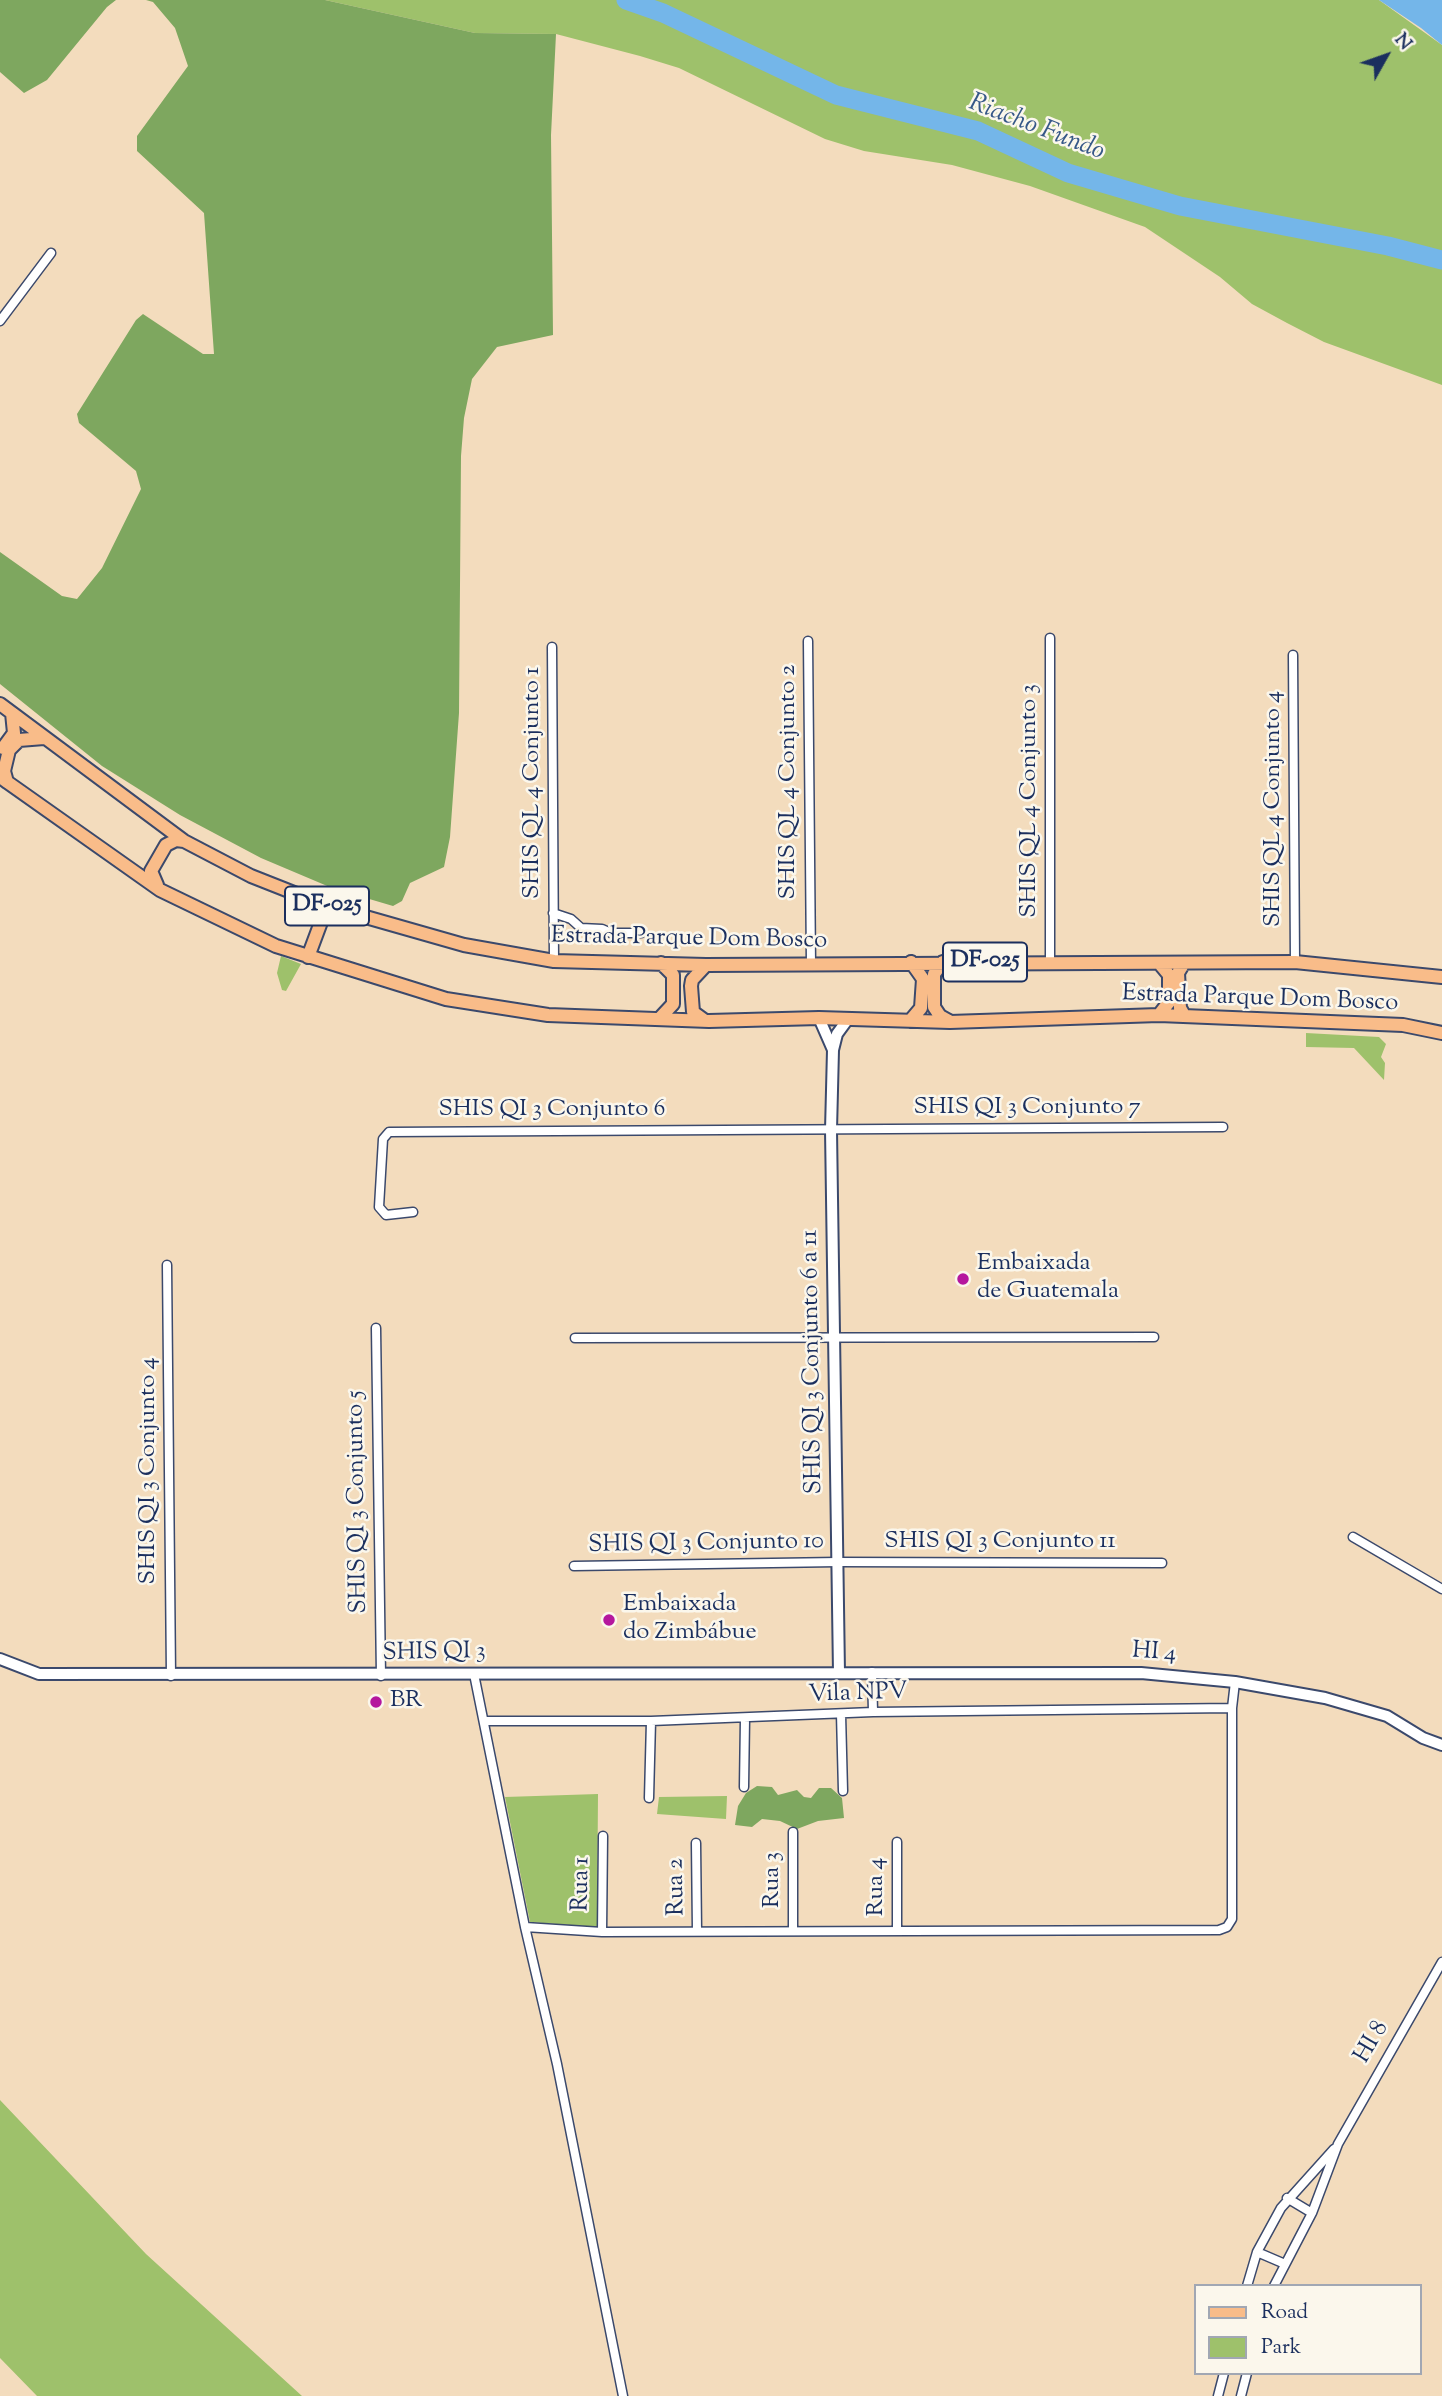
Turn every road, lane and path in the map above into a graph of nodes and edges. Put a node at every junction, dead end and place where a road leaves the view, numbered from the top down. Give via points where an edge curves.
1 (51, 253) dead end
2 (0, 321) edge
3 (1050, 638) dead end
4 (808, 640) dead end
5 (552, 647) dead end
6 (1293, 655) dead end
7 (0, 704) edge
8 (12, 713) junction
9 (44, 738) junction
10 (0, 750) edge
11 (3, 780) edge
12 (184, 841) junction
13 (160, 890) junction
14 (327, 906) junction
15 (553, 914) junction
16 (641, 933) dead end
17 (308, 957) junction
18 (554, 961) junction
19 (911, 962) junction
20 (943, 962) junction
21 (1295, 962) junction
22 (662, 963) junction
23 (1050, 963) junction
24 (1159, 963) junction
25 (1184, 963) junction
26 (706, 965) junction
27 (811, 965) junction
28 (1442, 977) edge
29 (1159, 1015) junction
30 (1184, 1016) junction
31 (819, 1018) junction
32 (659, 1019) junction
33 (848, 1019) junction
34 (709, 1021) junction
35 (910, 1021) junction
36 (950, 1022) junction
37 (1442, 1033) edge
38 (833, 1050) junction
39 (1223, 1127) dead end
40 (831, 1130) junction
41 (413, 1213) dead end
42 (167, 1265) dead end
43 (376, 1328) dead end
44 (834, 1335) junction
45 (1154, 1337) dead end
46 (575, 1338) dead end
47 (1353, 1537) dead end
48 (838, 1562) junction
49 (1162, 1563) dead end
50 (575, 1566) dead end
51 (1442, 1589) edge
52 (0, 1659) edge
53 (873, 1672) junction
54 (839, 1673) junction
55 (474, 1674) junction
56 (171, 1676) junction
57 (381, 1676) junction
58 (1235, 1682) junction
59 (1232, 1708) junction
60 (873, 1712) junction
61 (841, 1714) junction
62 (745, 1719) junction
63 (485, 1721) junction
64 (651, 1721) junction
65 (1442, 1744) edge
66 (744, 1787) dead end
67 (842, 1791) dead end
68 (649, 1798) dead end
69 (793, 1832) dead end
70 (603, 1836) dead end
71 (897, 1842) dead end
72 (696, 1843) dead end
73 (525, 1927) junction
74 (793, 1929) junction
75 (697, 1931) junction
76 (897, 1931) junction
77 (602, 1932) junction
78 (1442, 1962) edge
79 (1338, 2144) junction
80 (1287, 2198) junction
81 (1312, 2213) junction
82 (1257, 2252) junction
83 (1286, 2264) junction
84 (1248, 2284) edge
85 (1275, 2284) edge
86 (1223, 2375) edge
87 (1246, 2375) edge
88 (623, 2396) edge
89 (1218, 2396) edge
90 (1241, 2396) edge

1 - 2 street
3 - 23 street, SHIS QL 4 Conjunto 3
4 - 27 street, SHIS QL 4 Conjunto 2
5 - 15 street, SHIS QL 4 Conjunto 1
6 - 21 street, SHIS QL 4 Conjunto 4
7 - 8 main road, Estrada Parque Dom Bosco / DF-025
8 - 9 main road, Estrada Parque Dom Bosco / DF-025
8 - 10 main road via 14,733
9 - 11 main road via 19,740 9,751
9 - 12 main road, Estrada Parque Dom Bosco / DF-025
11 - 13 main road, Estrada Parque Dom Bosco / DF-025
12 - 13 main road via 170,841 151,871
12 - 14 main road, Estrada Parque Dom Bosco / DF-025 via 251,876
13 - 17 main road, Estrada Parque Dom Bosco / DF-025
14 - 17 main road
14 - 18 main road, Estrada Parque Dom Bosco / DF-025 via 464,945
15 - 16 street via 564,915 581,928
15 - 18 street, SHIS QL 4 Conjunto 1
17 - 32 main road, Estrada Parque Dom Bosco / DF-025 via 446,999 548,1015
18 - 22 main road, Estrada Parque Dom Bosco / DF-025
19 - 20 main road, Estrada Parque Dom Bosco / DF-025
19 - 27 main road, Estrada Parque Dom Bosco / DF-025
19 - 35 main road via 923,979 921,1008
20 - 23 main road, Estrada Parque Dom Bosco / DF-025
20 - 36 main road via 934,974 934,1007
21 - 25 main road, Estrada Parque Dom Bosco / DF-025
21 - 28 main road, Estrada Parque Dom Bosco / DF-025
22 - 26 main road, Estrada Parque Dom Bosco / DF-025
22 - 32 main road via 673,975 673,1004
23 - 24 main road, Estrada Parque Dom Bosco / DF-025
24 - 25 main road, Estrada Parque Dom Bosco / DF-025
24 - 29 main road via 1168,975 1169,1002
25 - 30 main road via 1178,973
26 - 27 main road, Estrada Parque Dom Bosco / DF-025
26 - 34 main road via 691,986 693,1012
29 - 30 main road, Estrada Parque Dom Bosco / DF-025
29 - 36 main road, Estrada Parque Dom Bosco / DF-025
30 - 37 main road, Estrada Parque Dom Bosco / DF-025 via 1403,1026
31 - 33 main road, Estrada Parque Dom Bosco / DF-025
31 - 34 main road, Estrada Parque Dom Bosco / DF-025
31 - 38 street, SHIS QI 3 Conjunto 6 a 11
32 - 34 main road, Estrada Parque Dom Bosco / DF-025
33 - 35 main road, Estrada Parque Dom Bosco / DF-025
33 - 38 street, SHIS QI 3 Conjunto 6 a 11
35 - 36 main road, Estrada Parque Dom Bosco / DF-025
38 - 40 street, SHIS QI 3 Conjunto 6 a 11
39 - 40 street, SHIS QI 3 Conjunto 7
40 - 41 street, SHIS QI 3 Conjunto 6 via 389,1132 383,1139 379,1207 386,1215
40 - 44 street, SHIS QI 3 Conjunto 6 a 11
42 - 56 street, SHIS QI 3 Conjunto 4
43 - 57 street, SHIS QI 3 Conjunto 5
44 - 45 street
44 - 46 street
44 - 48 street, SHIS QI 3 Conjunto 6 a 11
47 - 51 street
48 - 49 street, SHIS QI 3 Conjunto 11
48 - 50 street, SHIS QI 3 Conjunto 10
48 - 54 street, SHIS QI 3 Conjunto 6 a 11
52 - 56 street, SHIS QI 3 via 40,1674
53 - 54 street, SHIS QI 3
53 - 58 street, HI 4 via 1141,1673
53 - 60 street
54 - 55 street, SHIS QI 3
55 - 57 street, SHIS QI 3
55 - 63 street
56 - 57 street, SHIS QI 3
58 - 59 street
58 - 65 street, HI 4 via 1325,1698 1387,1716
59 - 60 street, Vila NPV
59 - 76 street via 1232,1919 1227,1927
60 - 61 street, Vila NPV
61 - 62 street, Vila NPV
61 - 67 street
62 - 64 street, Vila NPV
62 - 66 street
63 - 64 street, Vila NPV
63 - 73 street
64 - 68 street
69 - 74 street, Rua 3
70 - 77 street, Rua 1
71 - 76 street, Rua 4
72 - 75 street, Rua 2
73 - 77 street
73 - 88 street
74 - 75 street
74 - 76 street
75 - 77 street
78 - 79 street, HI 8
79 - 80 street, HI 8
79 - 81 street, HI 8
80 - 81 street
80 - 82 street, HI 8
81 - 83 street, HI 8
82 - 83 street
82 - 84 street, HI 8
83 - 85 street, HI 8
86 - 89 street
87 - 90 street

